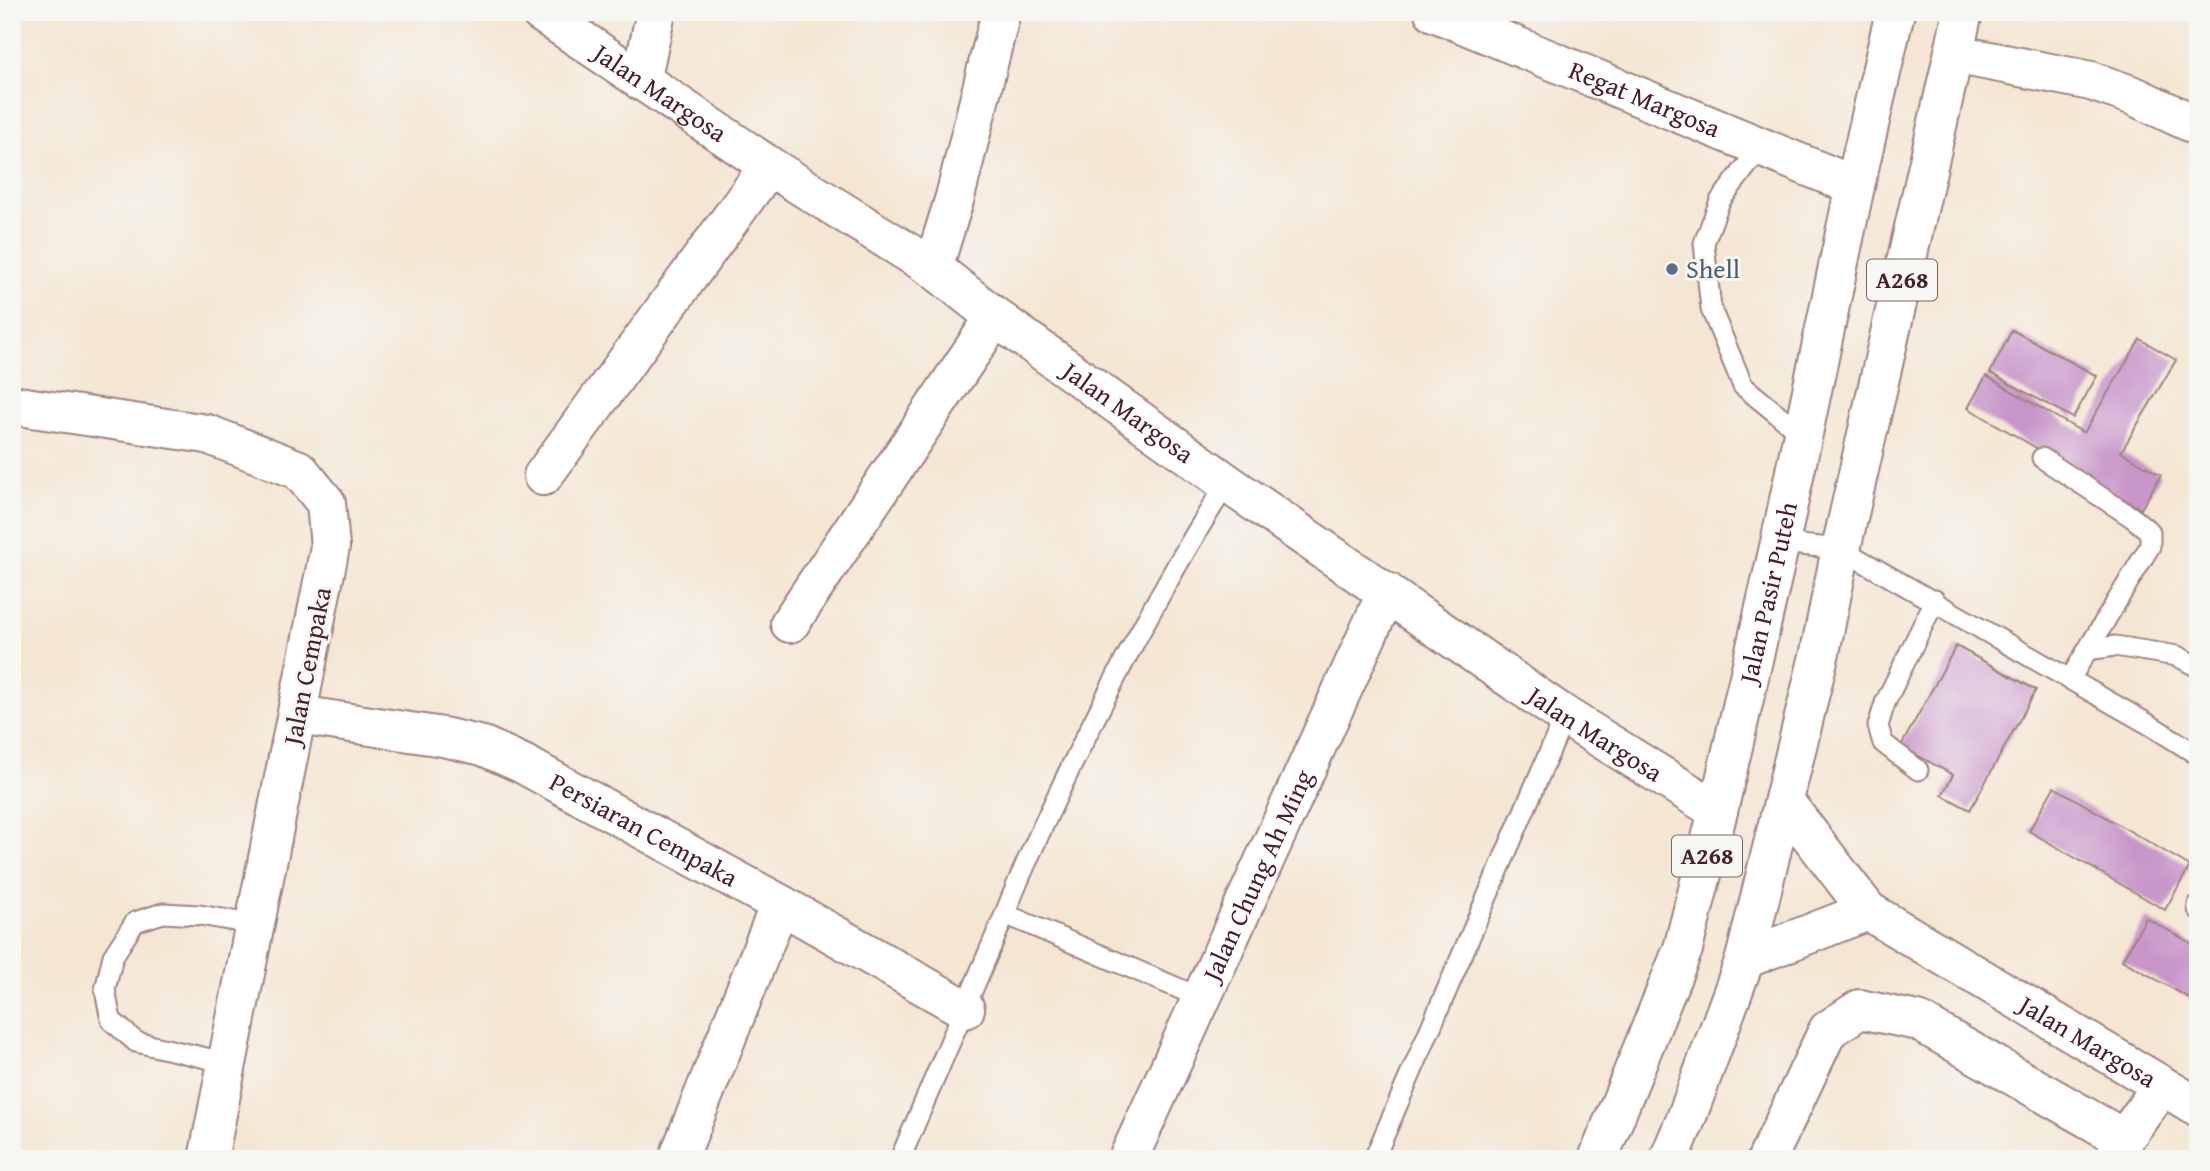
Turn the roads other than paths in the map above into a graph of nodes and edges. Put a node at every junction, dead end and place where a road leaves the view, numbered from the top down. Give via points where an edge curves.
1 (540, 12) edge
2 (656, 12) edge
3 (1001, 12) edge
4 (1434, 12) edge
5 (1895, 12) edge
6 (1964, 12) edge
7 (1954, 54) junction
8 (641, 81) junction
9 (2198, 126) edge
10 (1761, 147) junction
11 (769, 166) junction
12 (1855, 186) junction
13 (933, 268) junction
14 (995, 317) junction
15 (12, 405) edge
16 (1803, 435) junction
17 (2042, 458) dead end
18 (542, 476) dead end
19 (1227, 484) junction
20 (1780, 543) junction
21 (1840, 549) junction
22 (1387, 592) junction
23 (1935, 600) junction
24 (790, 623) dead end
25 (2087, 650) junction
26 (2198, 667) edge
27 (2070, 679) junction
28 (298, 715) junction
29 (1565, 716) junction
30 (2198, 755) edge
31 (1918, 770) dead end
32 (1784, 801) junction
33 (1718, 811) junction
34 (780, 904) junction
35 (1868, 911) junction
36 (1004, 914) junction
37 (256, 925) junction
38 (1745, 959) junction
39 (1201, 998) junction
40 (965, 1009) junction
41 (228, 1063) junction
42 (2161, 1087) junction
43 (2198, 1107) edge
44 (2120, 1149) edge
45 (1133, 1157) edge
46 (208, 1159) edge
47 (678, 1159) edge
48 (900, 1159) edge
49 (1374, 1159) edge
50 (1598, 1159) edge
51 (1668, 1159) edge
52 (1767, 1159) edge

1 - 8 street, Jalan Margosa
2 - 8 street
3 - 13 street
4 - 10 street, Regat Margosa
5 - 12 street, Jalan Pasir Puteh / A268
6 - 7 street, A268
7 - 9 street via 2091,81
7 - 21 street, A268
8 - 11 street, Jalan Margosa
10 - 12 street, Regat Margosa
10 - 16 lane via 1720,201 1704,243 1711,309 1743,386
11 - 13 street, Jalan Margosa
11 - 18 street
12 - 16 street, Jalan Pasir Puteh / A268
13 - 14 street, Jalan Margosa
14 - 19 street, Jalan Margosa
14 - 24 street
15 - 28 street, Jalan Cempaka via 207,434 299,470 326,503 330,547
16 - 20 street, Jalan Pasir Puteh / A268
17 - 25 lane via 2150,532 2150,546
19 - 22 street, Jalan Margosa
19 - 36 lane via 1111,683
20 - 21 lane
20 - 33 street, Jalan Pasir Puteh / A268
21 - 23 lane
21 - 32 street, A268
22 - 29 street, Jalan Margosa
22 - 39 street, Jalan Chung Ah Ming
23 - 27 lane
23 - 31 lane via 1878,726 1883,743
25 - 26 lane via 2115,646 2177,656
25 - 27 lane
27 - 30 lane
28 - 34 street, Persiaran Cempaka via 483,746
28 - 37 street, Jalan Cempaka
29 - 33 street, Jalan Margosa
29 - 49 lane
32 - 35 street
32 - 38 street, A268
33 - 50 street, Jalan Pasir Puteh / A268 via 1683,949
34 - 40 street, Persiaran Cempaka
34 - 47 street
35 - 38 street
35 - 42 street, Jalan Margosa
36 - 39 lane
36 - 40 lane
37 - 41 street, Jalan Cempaka
37 - 41 lane via 163,913 135,922 113,956 105,990 111,1020 136,1042
38 - 51 street, A268
39 - 45 street, Jalan Chung Ah Ming
40 - 48 lane
41 - 46 street, Jalan Cempaka
42 - 43 street, Jalan Margosa
42 - 44 street
44 - 52 street via 1918,1021 1860,1009 1828,1030

